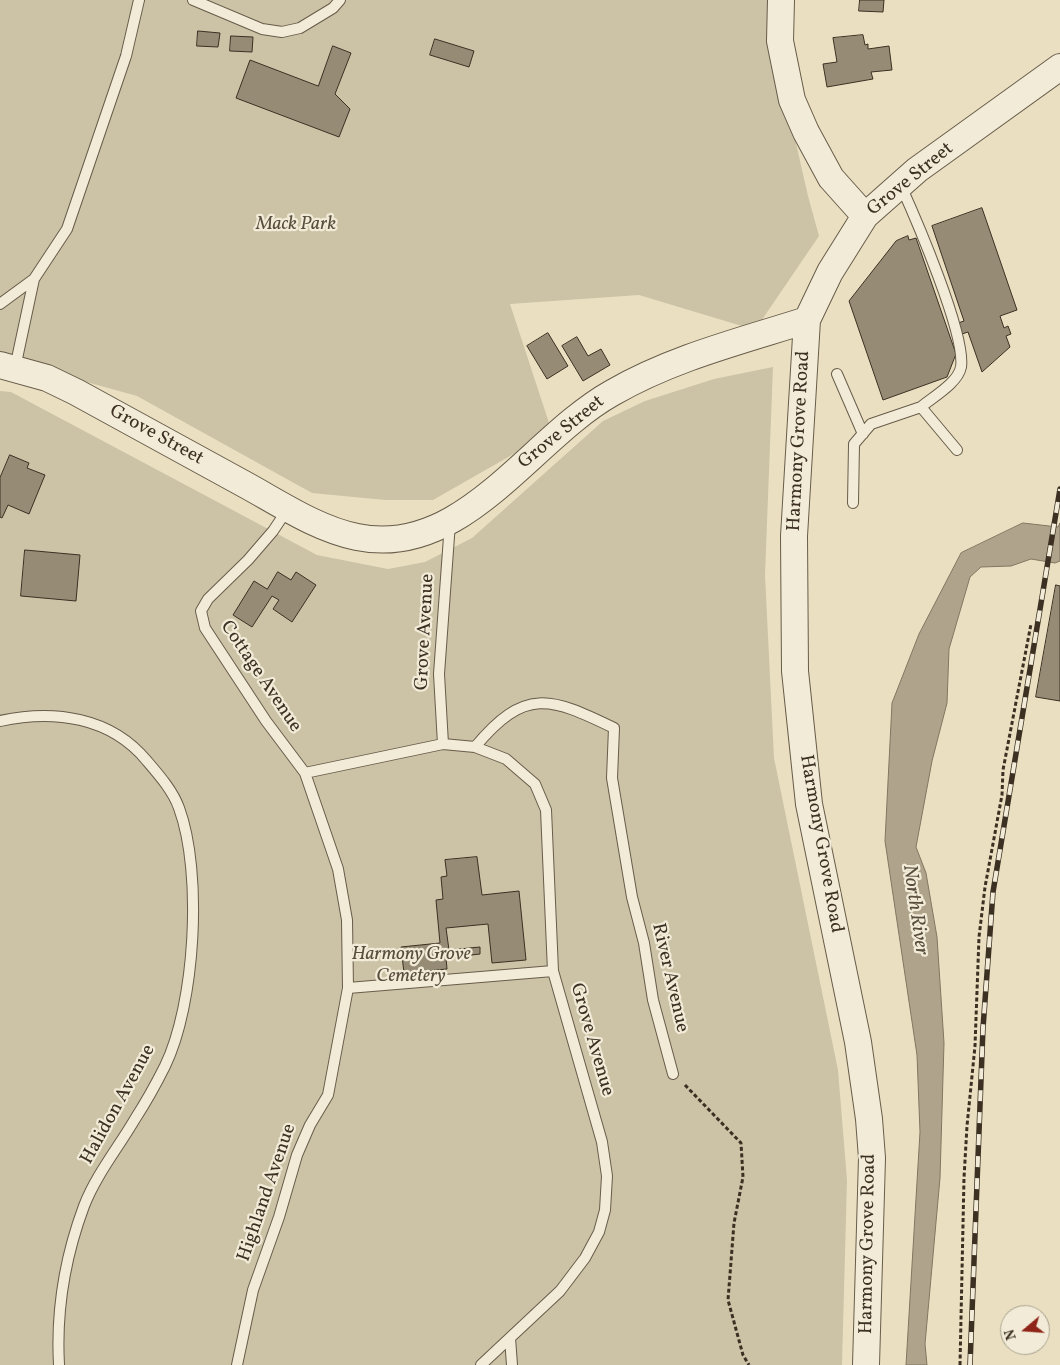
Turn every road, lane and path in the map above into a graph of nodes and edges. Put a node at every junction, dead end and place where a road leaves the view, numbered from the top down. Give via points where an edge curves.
1 (139, 0) edge
2 (193, 0) edge
3 (340, 0) edge
4 (781, 0) edge
5 (1060, 67) edge
6 (901, 185) junction
7 (865, 216) junction
8 (34, 279) junction
9 (0, 304) edge
10 (807, 320) junction
11 (8, 367) edge
12 (837, 374) dead end
13 (921, 407) junction
14 (863, 434) junction
15 (957, 450) dead end
16 (853, 504) dead end
17 (288, 508) junction
18 (450, 522) junction
19 (1031, 624) dead end
20 (0, 721) edge
21 (442, 744) junction
22 (475, 747) junction
23 (305, 773) junction
24 (552, 971) junction
25 (348, 988) junction
26 (673, 1074) joint
27 (510, 1338) junction
28 (59, 1365) edge
29 (237, 1365) edge
30 (481, 1365) edge
31 (512, 1365) edge
32 (749, 1365) edge
33 (866, 1365) edge
34 (960, 1365) edge

1 - 8 lane via 126,56 68,229
2 - 3 lane via 262,29 282,32 300,28
4 - 7 street via 780,40 792,100 831,178
5 - 6 street, Grove Street via 917,170
6 - 7 street, Grove Street
6 - 13 lane via 926,243 961,354 961,368 956,378
7 - 10 street, Grove Street via 830,272
8 - 9 lane
8 - 11 lane
10 - 18 street, Grove Street via 672,364 613,392 569,423 480,503
10 - 33 street, Harmony Grove Road via 794,536 795,671 809,804 858,1042 869,1119 872,1158
11 - 17 street, Grove Street via 47,378 76,392
12 - 14 lane
13 - 14 lane via 871,424
13 - 15 lane
14 - 16 lane via 854,444
17 - 18 street, Grove Street via 329,528 357,537 394,538 432,530
17 - 23 lane, Cottage Avenue via 273,532 208,599 201,611 205,628 266,721
18 - 21 lane, Grove Avenue via 439,674
19 - 34 path via 1003,770 1002,795 979,938 975,1046 964,1178
20 - 28 lane, Halidon Avenue via 43,716 97,723 133,744 160,776 179,807 189,852 193,908 191,967 182,1019 166,1064 84,1205 58,1311
21 - 22 lane, Grove Avenue
21 - 23 lane, Grove Avenue
22 - 24 lane, Grove Avenue via 506,759 535,784 546,810
22 - 26 lane, River Avenue via 510,713 534,703 554,703 614,728 612,778 632,898 644,943 652,1000
23 - 25 lane, Highland Avenue via 338,868 347,920
24 - 25 lane
24 - 27 lane, Grove Avenue via 602,1142 607,1176 605,1210 599,1232 585,1258 560,1292
25 - 29 lane, Highland Avenue via 328,1095 297,1155 253,1290
26 - 32 path via 741,1143 743,1177 734,1222 728,1300 743,1355
27 - 30 lane, Grove Avenue
27 - 31 lane

